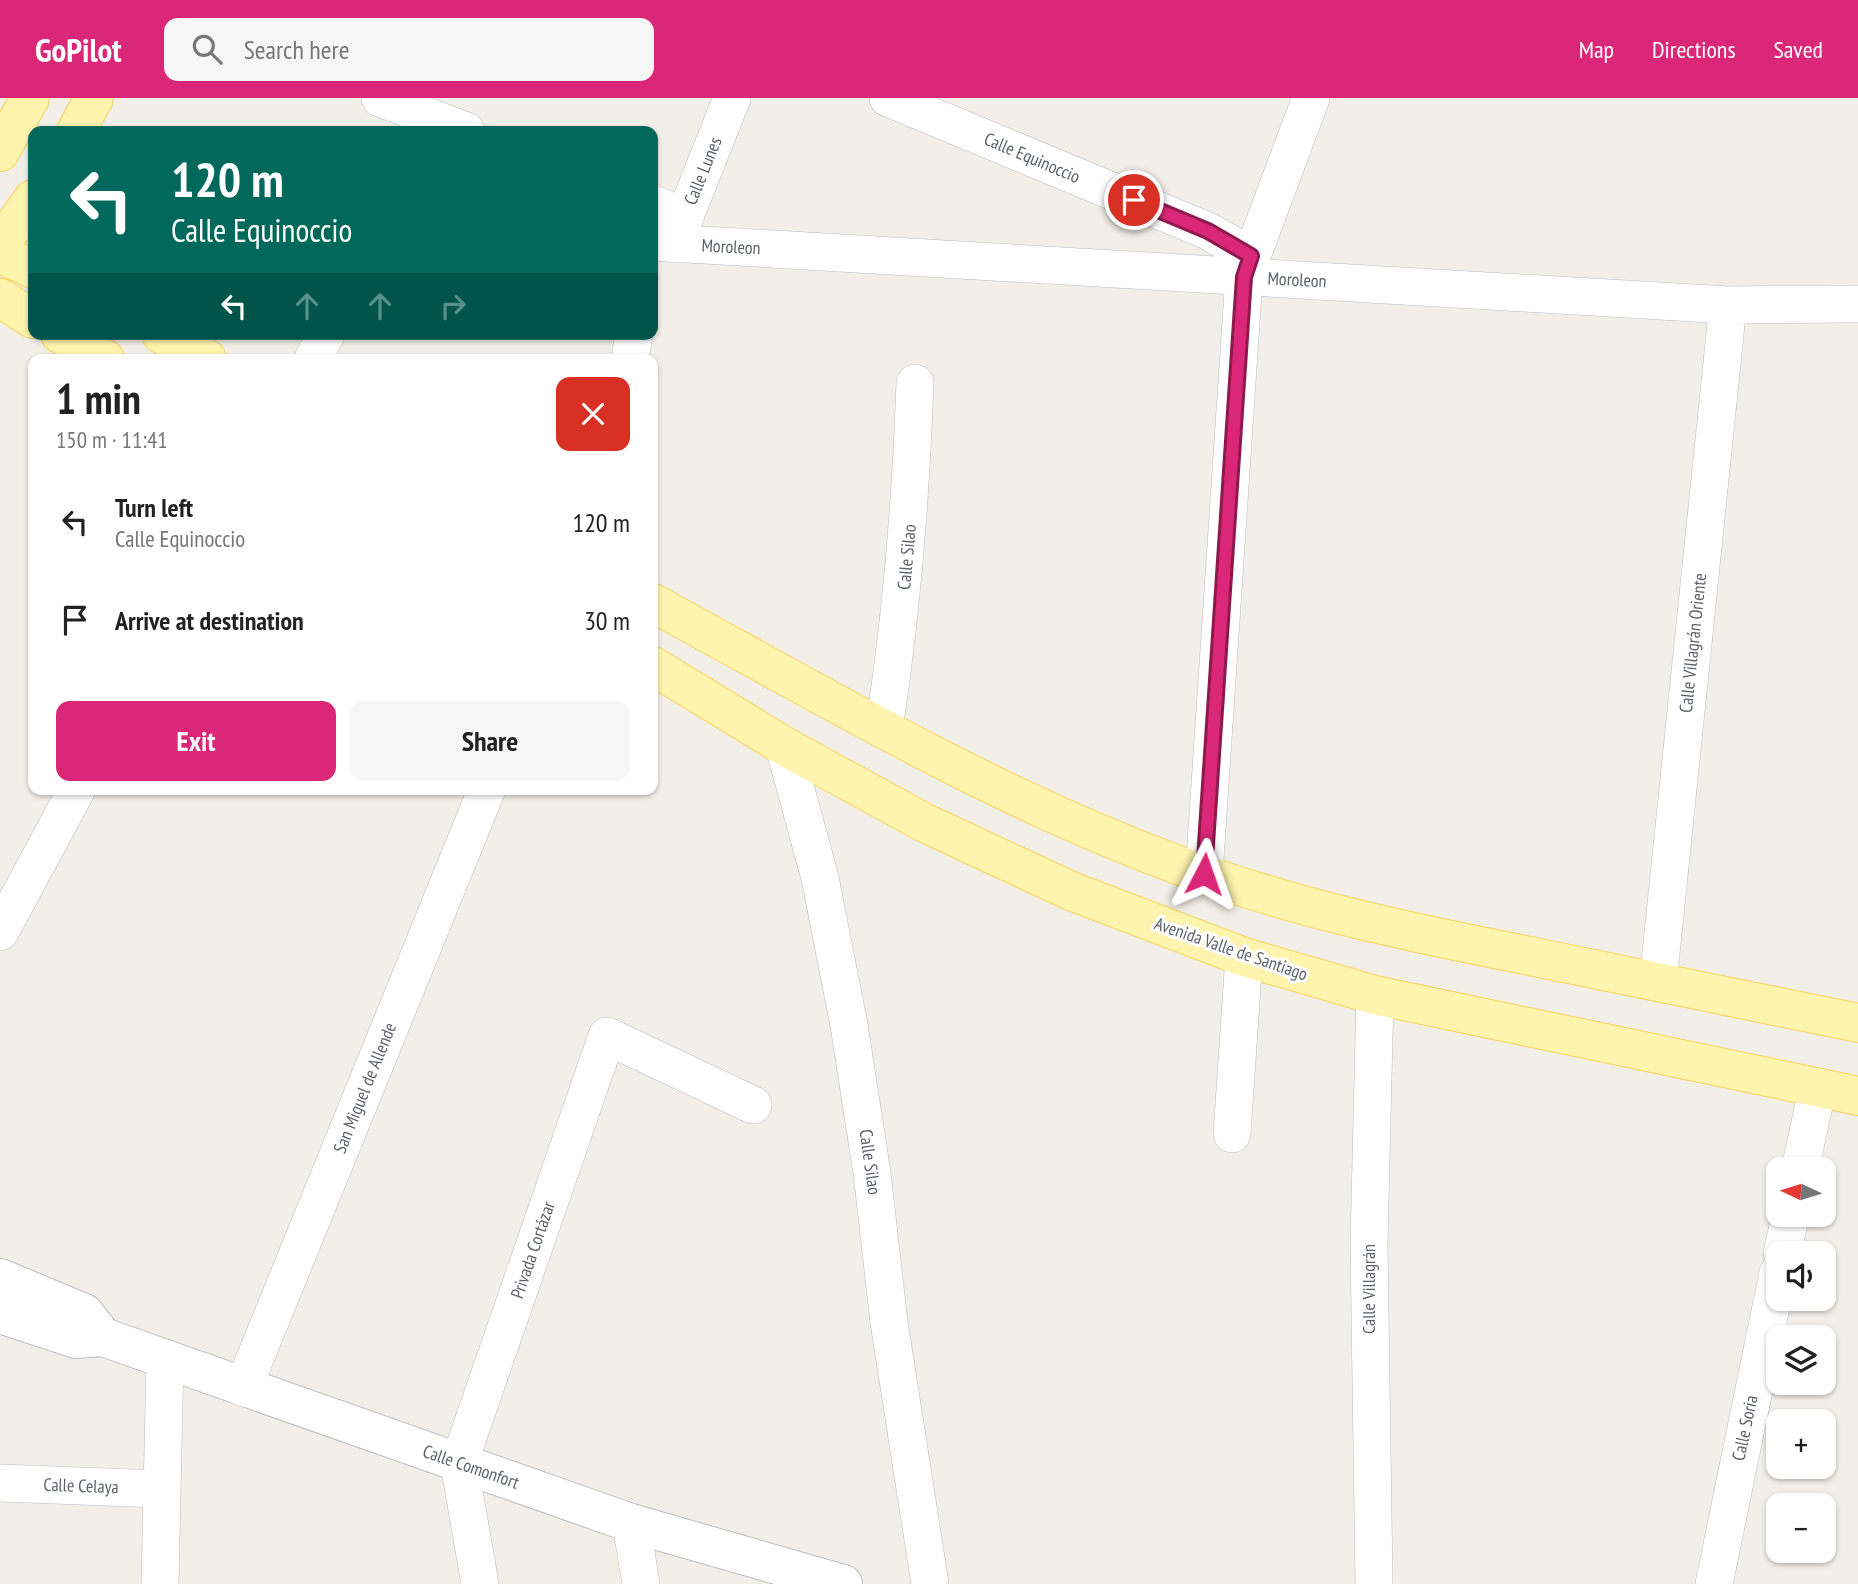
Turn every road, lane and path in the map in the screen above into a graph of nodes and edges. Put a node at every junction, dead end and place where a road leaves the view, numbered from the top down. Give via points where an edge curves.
1 (30, 98) edge
2 (94, 98) edge
3 (380, 98) edge
4 (732, 98) edge
5 (888, 98) edge
6 (1311, 98) edge
7 (79, 126) edge
8 (453, 126) edge
9 (0, 152) edge
10 (28, 205) edge
11 (666, 227) edge
12 (0, 245) edge
13 (0, 254) edge
14 (28, 267) edge
15 (1247, 267) junction
16 (0, 298) edge
17 (1858, 303) edge
18 (1728, 305) junction
19 (28, 316) edge
20 (71, 340) edge
21 (173, 340) edge
22 (191, 349) edge
23 (96, 354) edge
24 (915, 383) dead end
25 (658, 606) edge
26 (658, 669) edge
27 (884, 729) junction
28 (784, 746) junction
29 (74, 795) edge
30 (485, 795) edge
31 (1204, 874) junction
32 (0, 932) edge
33 (1244, 957) junction
34 (1658, 982) junction
35 (1375, 995) junction
36 (1858, 1023) edge
37 (1818, 1087) junction
38 (1858, 1096) edge
39 (753, 1105) dead end
40 (1232, 1134) dead end
41 (1803, 1157) edge
42 (0, 1278) edge
43 (1770, 1311) edge
44 (0, 1314) edge
45 (103, 1337) junction
46 (165, 1360) junction
47 (243, 1388) junction
48 (459, 1463) junction
49 (0, 1483) edge
50 (161, 1489) junction
51 (631, 1523) junction
52 (160, 1584) edge
53 (480, 1584) edge
54 (641, 1584) edge
55 (843, 1584) edge
56 (930, 1584) edge
57 (1374, 1584) edge
58 (1714, 1584) edge

1 - 9 main road
2 - 7 main road
3 - 8 street
4 - 11 street, Calle Lunes
5 - 15 street, Calle Equinoccio via 1208,231
6 - 15 street
10 - 12 main road
11 - 15 street, Moroleon
13 - 14 main road
15 - 18 street, Moroleon
15 - 31 street
16 - 19 main road
17 - 18 street, Moroleon
18 - 34 street, Calle Villagrán Oriente
20 - 23 main road
21 - 22 main road
24 - 27 street, Calle Silao via 901,618
25 - 27 main road
26 - 28 main road, Avenida Valle de Santiago
27 - 31 main road via 987,784
28 - 33 main road, Avenida Valle de Santiago via 925,823 1071,891
28 - 56 street, Calle Silao via 820,878 849,1025
29 - 32 street
30 - 47 street, San Miguel de Allende
31 - 34 main road via 1389,928
33 - 35 main road, Avenida Valle de Santiago
33 - 40 street
34 - 36 main road
35 - 37 main road, Avenida Valle de Santiago
35 - 57 street, Calle Villagrán via 1369,1243
37 - 38 main road, Avenida Valle de Santiago
37 - 41 street
39 - 48 street, Privada Cortázar via 607,1036
42 - 45 street, Calle Comonfort via 84,1313
43 - 58 street, Calle Soria
44 - 45 street, Calle Comonfort via 76,1339
45 - 46 street, Calle Comonfort
46 - 47 street, Calle Comonfort
46 - 50 street
47 - 48 street, Calle Comonfort
48 - 51 street, Calle Comonfort
48 - 53 street
49 - 50 street, Calle Celaya
50 - 52 street
51 - 54 street
51 - 55 street, Calle Comonfort

